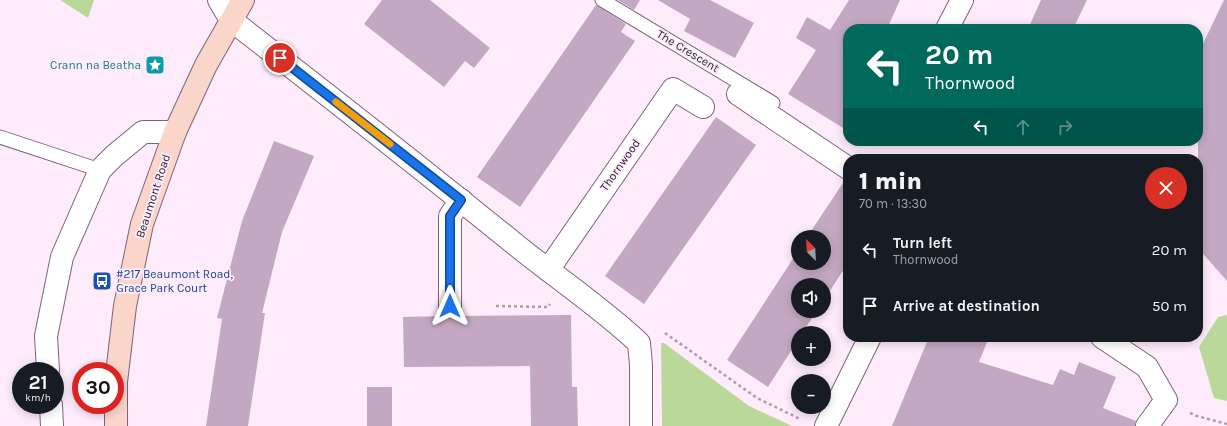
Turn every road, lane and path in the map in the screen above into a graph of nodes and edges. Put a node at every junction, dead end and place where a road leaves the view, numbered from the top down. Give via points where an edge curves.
1 (219, 0) edge
2 (243, 0) edge
3 (602, 0) edge
4 (962, 0) edge
5 (231, 20) junction
6 (950, 24) edge
7 (738, 94) dead end
8 (774, 103) dead end
9 (703, 107) dead end
10 (175, 132) junction
11 (0, 137) edge
12 (843, 165) edge
13 (100, 170) junction
14 (461, 200) junction
15 (548, 270) junction
16 (550, 302) dead end
17 (450, 306) dead end
18 (496, 306) dead end
19 (661, 331) dead end
20 (868, 342) edge
21 (1110, 342) edge
22 (47, 362) edge
23 (1166, 400) junction
24 (51, 414) edge
25 (802, 420) dead end
26 (1227, 424) edge
27 (52, 426) edge
28 (116, 426) edge
29 (641, 426) edge
30 (826, 426) edge
31 (1147, 426) edge

1 - 5 street
2 - 5 street, Beaumont Road
3 - 8 lane, The Crescent
4 - 6 street
5 - 10 street, Beaumont Road via 206,65
5 - 14 street
7 - 12 street
9 - 15 street, Thornwood via 673,88
10 - 13 street via 144,132
10 - 28 street, Beaumont Road via 142,224 125,306 116,382
11 - 13 lane
13 - 22 street via 62,257 46,336
14 - 15 street
14 - 17 street via 450,216
15 - 29 street via 619,324 639,344
16 - 18 path via 548,306
19 - 25 path via 757,398
20 - 30 street
21 - 23 street via 1147,367
23 - 26 path via 1197,416
23 - 31 street
24 - 27 street

